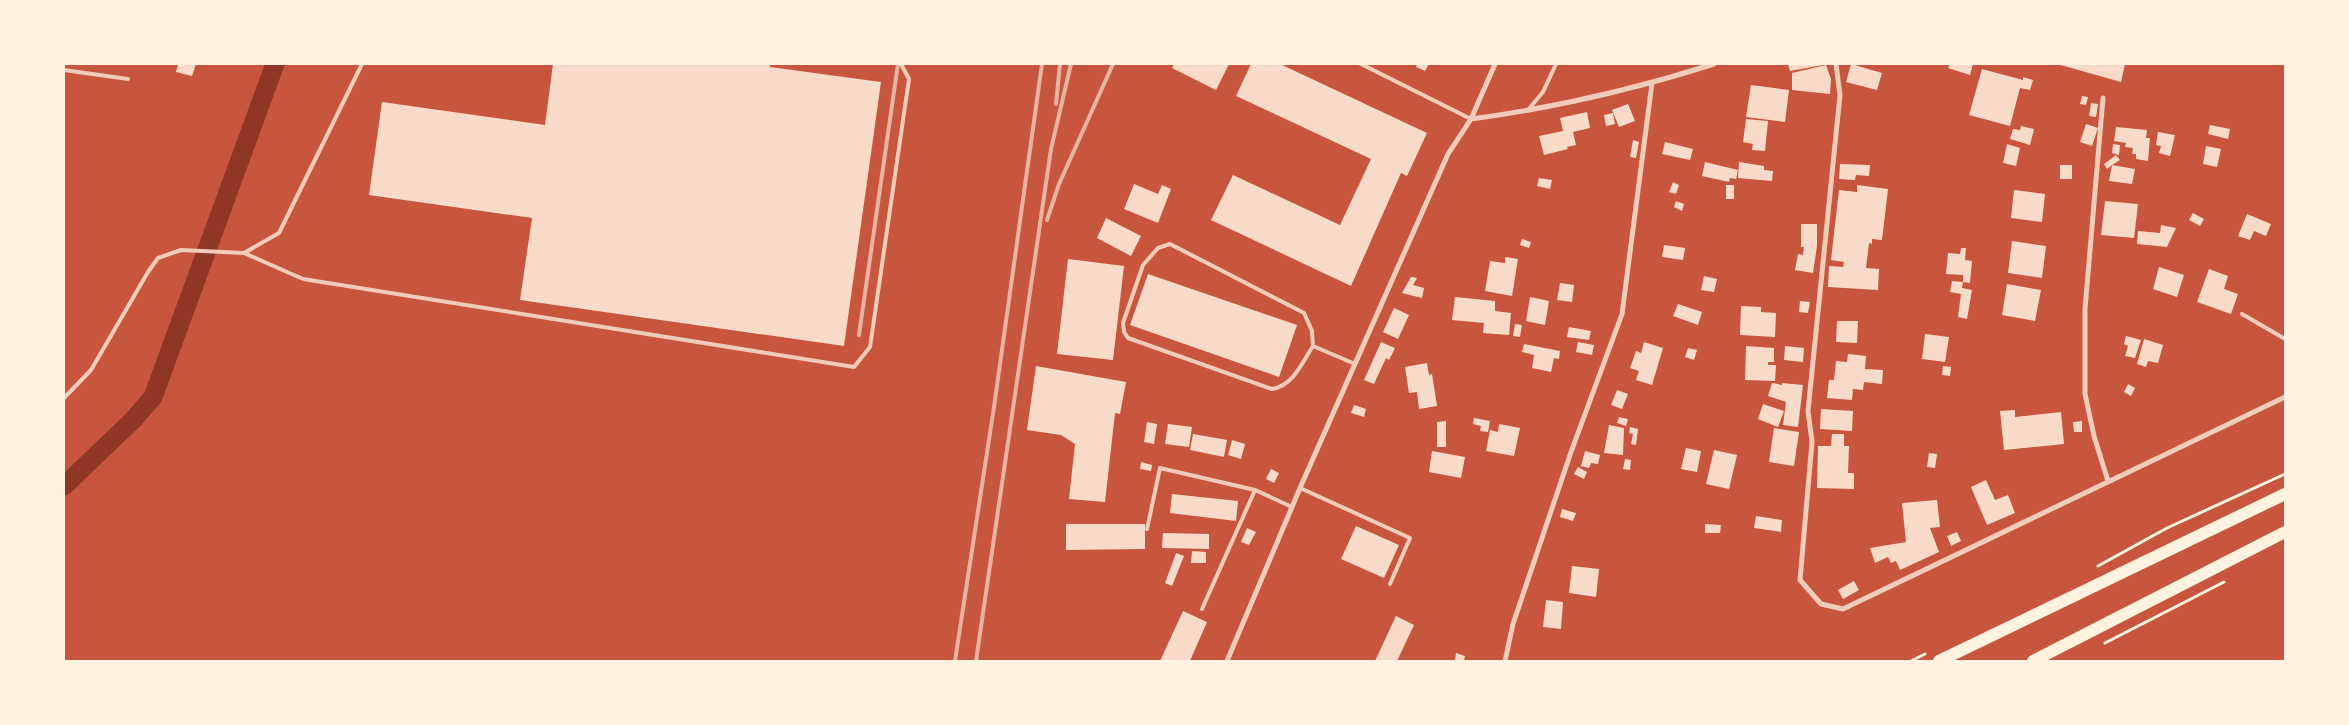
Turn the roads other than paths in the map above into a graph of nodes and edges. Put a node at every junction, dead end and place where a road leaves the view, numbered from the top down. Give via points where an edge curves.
1 (362, 64) edge
2 (901, 64) edge
3 (1364, 64) edge
4 (1496, 64) edge
5 (1556, 64) edge
6 (1714, 64) edge
7 (1836, 64) edge
8 (64, 70) edge
9 (128, 79) dead end
10 (1652, 83) junction
11 (2103, 98) dead end
12 (1526, 112) junction
13 (1471, 119) junction
14 (244, 253) junction
15 (2242, 314) dead end
16 (2285, 339) edge
17 (1313, 346) junction
18 (1355, 364) junction
19 (2285, 397) edge
20 (64, 398) edge
21 (2108, 481) junction
22 (1300, 488) junction
23 (1255, 490) junction
24 (2285, 494) edge
25 (1292, 508) junction
26 (1147, 529) dead end
27 (2285, 532) edge
28 (1390, 584) dead end
29 (1202, 609) dead end
30 (1227, 661) edge
31 (1506, 661) edge
32 (1939, 661) edge
33 (2037, 661) edge

1 - 14 lane via 280,233
2 - 14 lane via 909,79 870,347 854,367 303,279
3 - 13 lane
4 - 13 street
5 - 12 lane via 1543,92
6 - 10 street
7 - 21 street via 1840,95 1808,411 1812,442 1800,580 1821,604 1843,609
8 - 9 lane
10 - 12 street
10 - 31 street via 1622,314 1525,588 1513,624
11 - 21 street via 2085,309 2085,384 2094,436
12 - 13 street
13 - 18 street via 1448,154
14 - 20 lane via 181,250 158,258 91,370
15 - 16 lane
17 - 17 lane via 1312,331 1304,313 1170,244 1158,248 1143,265 1123,323 1128,338 1272,389 1289,382
17 - 18 lane
18 - 22 street
19 - 21 street
22 - 25 street
22 - 28 lane via 1410,538
23 - 25 lane
23 - 26 lane via 1160,468
23 - 29 lane
24 - 32 main road
25 - 30 street
27 - 33 main road

